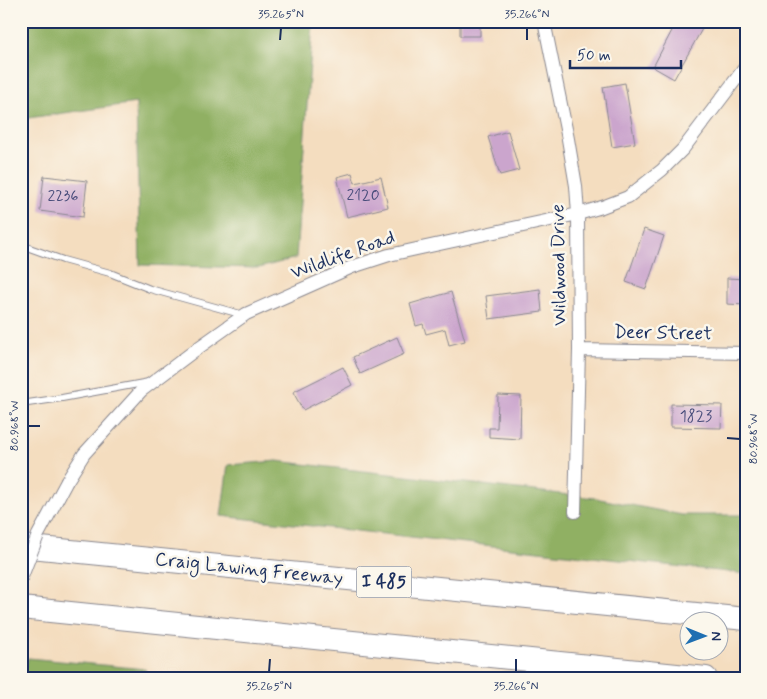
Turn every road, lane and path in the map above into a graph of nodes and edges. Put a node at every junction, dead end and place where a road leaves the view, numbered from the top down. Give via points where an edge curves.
1 (544, 21) edge
2 (746, 66) edge
3 (578, 214) junction
4 (21, 245) edge
5 (244, 315) junction
6 (578, 350) junction
7 (746, 353) edge
8 (155, 380) junction
9 (21, 404) edge
10 (576, 512) dead end
11 (21, 546) edge
12 (21, 578) edge
13 (21, 608) edge
14 (746, 619) edge
15 (706, 678) edge

1 - 3 street, Wildwood Drive via 568,140
2 - 3 street, Wildlife Road via 684,149 662,170 628,197
3 - 5 street, Wildlife Road via 389,255
3 - 6 street, Wildwood Drive
4 - 5 lane via 110,272 150,290
5 - 8 street, Wildlife Road
6 - 7 street, Deer Street
6 - 10 street, Wildwood Drive
8 - 9 lane
8 - 12 street, Wildlife Road, bridge via 84,454 38,535
11 - 14 highway, Craig Lawing Freeway / I 485
13 - 15 highway

